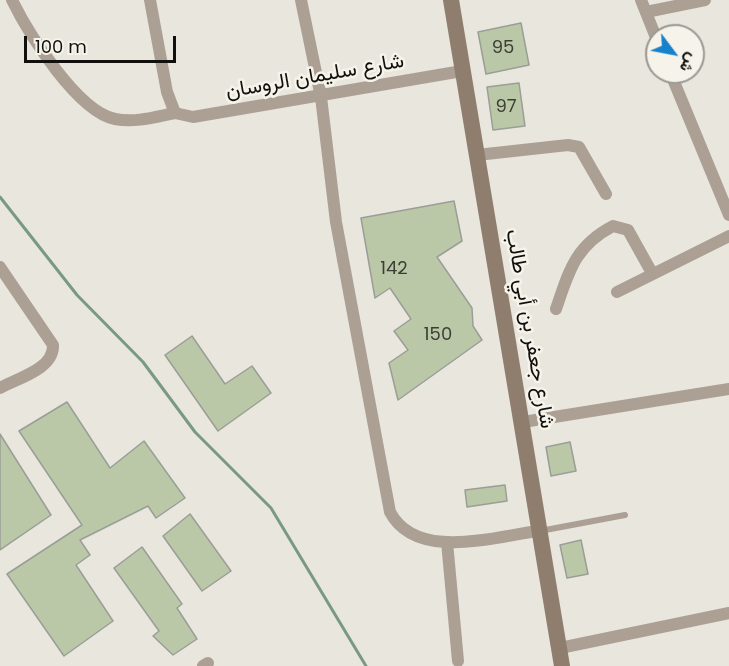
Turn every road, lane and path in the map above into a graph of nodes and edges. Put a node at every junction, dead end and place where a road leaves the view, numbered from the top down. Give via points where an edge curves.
1 (12, 0) edge
2 (150, 0) edge
3 (301, 0) edge
4 (451, 0) edge
5 (641, 0) edge
6 (705, 0) edge
7 (645, 12) junction
8 (650, 24) edge
9 (462, 71) junction
10 (675, 84) edge
11 (321, 97) junction
12 (175, 113) junction
13 (477, 155) junction
14 (606, 194) dead end
15 (729, 215) edge
16 (729, 236) edge
17 (0, 267) edge
18 (652, 273) junction
19 (616, 292) dead end
20 (556, 309) dead end
21 (0, 388) edge
22 (729, 389) edge
23 (523, 422) junction
24 (625, 515) dead end
25 (538, 531) junction
26 (447, 542) junction
27 (728, 617) edge
28 (560, 648) junction
29 (458, 661) dead end
30 (562, 666) edge

1 - 12 street, شارع سليمان الروسان via 61,75 90,107 102,115 127,121
2 - 12 street via 167,92
3 - 11 street
4 - 9 street, شارع جعفر بن أبي طالب
5 - 7 street
6 - 7 street
7 - 8 street
9 - 11 street, شارع سليمان الروسان
9 - 13 street, شارع جعفر بن أبي طالب
10 - 15 street
11 - 12 street, شارع سليمان الروسان via 193,117
11 - 26 street via 336,222 390,512 396,524 413,537
13 - 14 street via 579,147
13 - 23 street, شارع جعفر بن أبي طالب
16 - 18 street
17 - 21 street via 53,345 53,352 48,363
18 - 19 street
18 - 20 street via 628,230 612,226 595,236 571,265
22 - 23 street
23 - 25 street, شارع جعفر بن أبي طالب
24 - 25 lane
25 - 26 street
25 - 28 street, شارع جعفر بن أبي طالب
26 - 29 street
27 - 28 street
28 - 30 street, شارع جعفر بن أبي طالب

